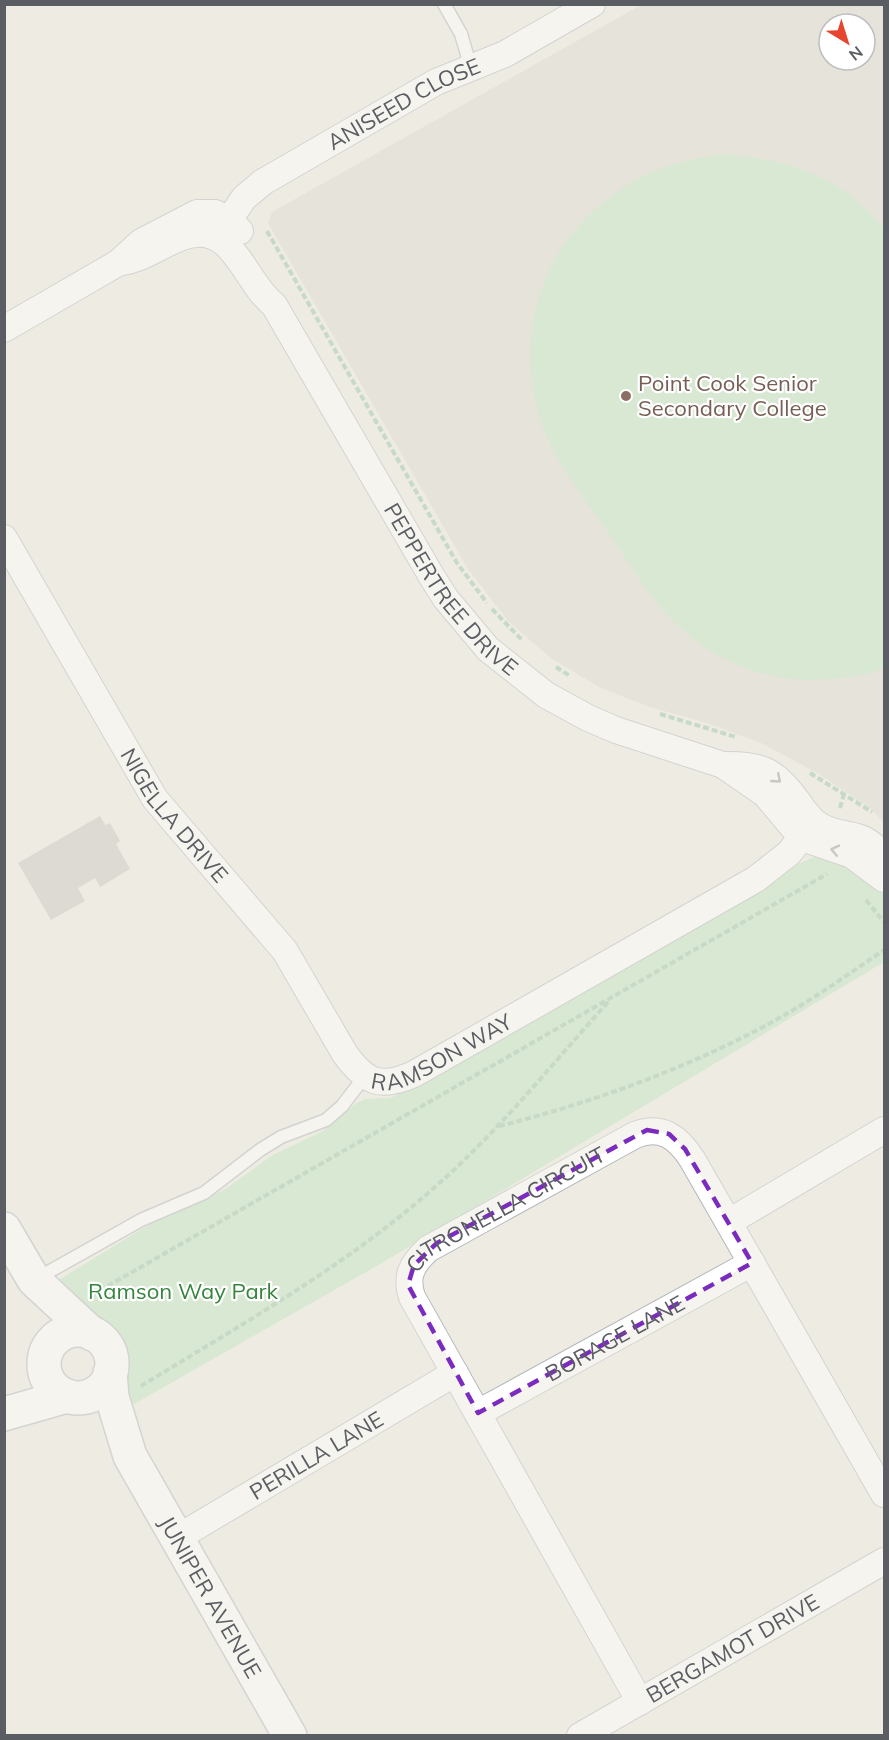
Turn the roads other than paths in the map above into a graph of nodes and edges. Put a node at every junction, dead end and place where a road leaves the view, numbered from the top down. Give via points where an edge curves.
1 (444, 4) edge
2 (592, 4) edge
3 (471, 68) junction
4 (223, 228) junction
5 (4, 329) edge
6 (4, 538) edge
7 (819, 834) junction
8 (885, 858) edge
9 (885, 879) edge
10 (365, 1076) junction
11 (885, 1130) edge
12 (729, 1222) junction
13 (4, 1228) edge
14 (752, 1263) junction
15 (34, 1280) junction
16 (92, 1334) junction
17 (46, 1355) junction
18 (454, 1373) junction
19 (122, 1381) junction
20 (71, 1397) junction
21 (4, 1399) edge
22 (478, 1413) junction
23 (4, 1414) edge
24 (130, 1455) junction
25 (885, 1494) edge
26 (177, 1538) junction
27 (885, 1561) edge
28 (640, 1702) junction
29 (290, 1736) edge
30 (580, 1736) edge

1 - 3 lane via 460,34
2 - 3 street, ANISEED CLOSE via 522,46
3 - 4 street, ANISEED CLOSE via 436,82 263,182 244,198
4 - 5 street via 184,236 139,260 118,263
4 - 7 street, PEPPERTREE DRIVE via 260,291 274,305 432,577 488,649 546,695 588,718 723,765 748,764 767,770 785,785
6 - 10 street, NIGELLA DRIVE via 155,799 285,951 345,1054
7 - 8 street via 868,840
9 -> 7 street
7 - 10 street, RAMSON WAY via 756,879 414,1074 388,1083
10 - 15 lane, RAMSON WAY via 326,1120 281,1137 204,1193 154,1214
11 - 12 street
12 - 14 street, CITRONELLA CIRCUIT
12 - 18 street, CITRONELLA CIRCUIT via 685,1149 669,1134 655,1130 635,1135 457,1232 422,1254 408,1280 414,1302
13 - 15 street
14 - 22 street, BORAGE LANE
14 - 25 street, CITRONELLA CIRCUIT
15 - 16 street
15 - 17 street
16 - 17 street via 78,1330 64,1333
16 - 19 street via 107,1348
17 - 20 street via 48,1380 56,1390
17 - 21 street
18 - 22 street, CITRONELLA CIRCUIT
18 - 26 street, PERILLA LANE
19 - 20 street
19 - 24 street, JUNIPER AVENUE via 112,1397
20 - 23 street
20 - 24 street, JUNIPER AVENUE
22 - 28 street, CITRONELLA CIRCUIT
24 - 26 street, JUNIPER AVENUE
26 - 29 street, JUNIPER AVENUE
27 - 28 street, BERGAMOT DRIVE
28 - 30 street, BERGAMOT DRIVE

